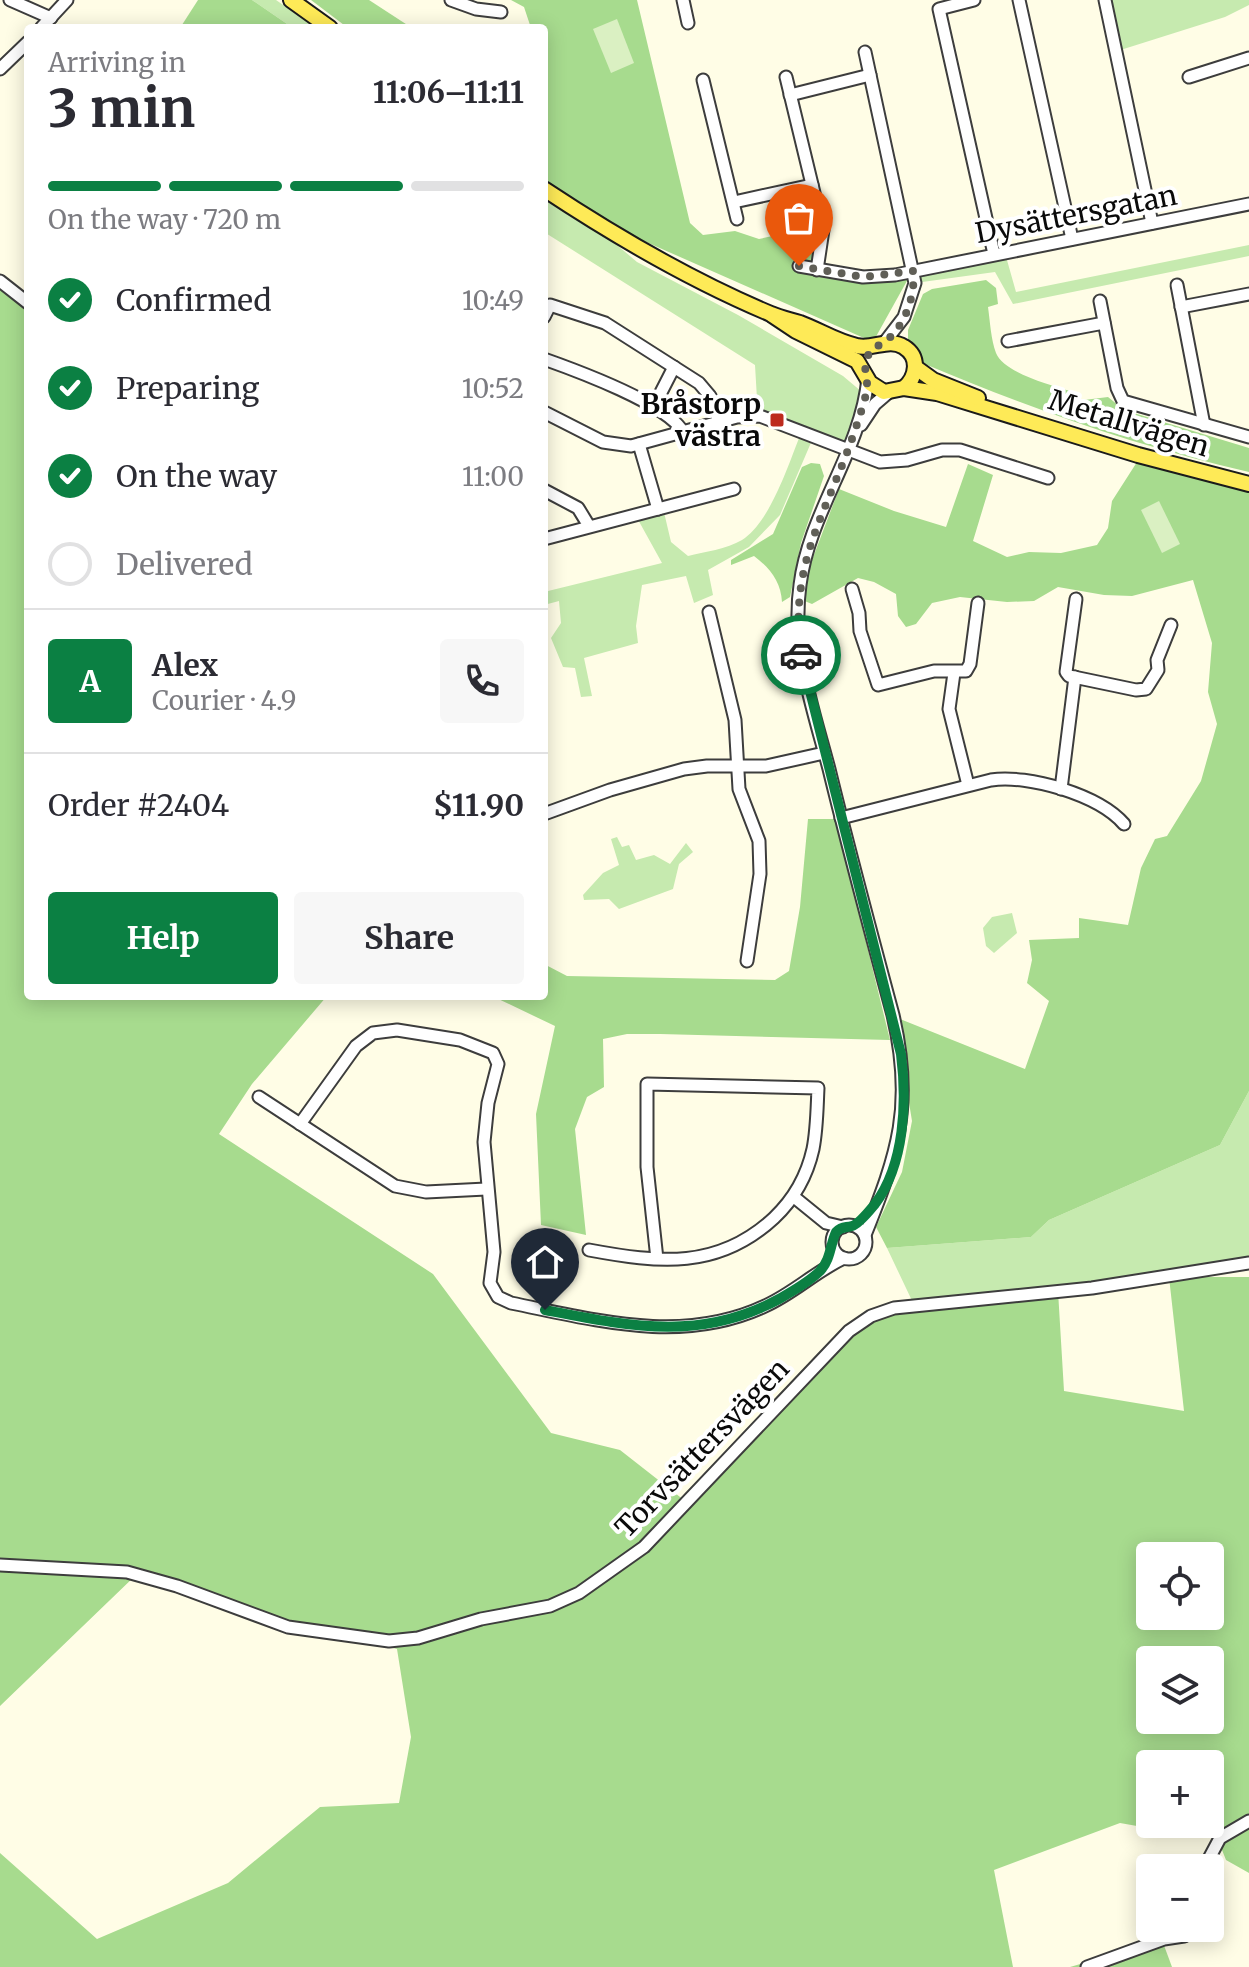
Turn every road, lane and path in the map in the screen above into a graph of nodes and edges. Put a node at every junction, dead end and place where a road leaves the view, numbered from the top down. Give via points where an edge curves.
1 (10, 0) edge
2 (67, 0) edge
3 (291, 0) edge
4 (451, 0) edge
5 (683, 0) edge
6 (974, 0) edge
7 (1019, 0) edge
8 (1105, 0) edge
9 (501, 12) dead end
10 (51, 18) junction
11 (688, 23) dead end
12 (45, 24) edge
13 (324, 24) edge
14 (24, 46) edge
15 (865, 52) dead end
16 (1249, 58) edge
17 (3, 67) edge
18 (870, 75) junction
19 (0, 77) edge
20 (786, 77) dead end
21 (1189, 77) dead end
22 (703, 80) dead end
23 (790, 95) junction
24 (812, 185) junction
25 (548, 191) edge
26 (734, 202) junction
27 (1249, 204) edge
28 (737, 219) dead end
29 (1152, 223) junction
30 (1072, 239) junction
31 (994, 254) junction
32 (799, 266) dead end
33 (817, 270) junction
34 (913, 271) junction
35 (0, 281) edge
36 (1177, 285) dead end
37 (1249, 294) edge
38 (24, 300) edge
39 (1100, 301) dead end
40 (1181, 307) junction
41 (548, 309) edge
42 (772, 315) junction
43 (904, 317) junction
44 (1104, 323) junction
45 (1008, 341) dead end
46 (879, 345) junction
47 (905, 347) junction
48 (548, 360) edge
49 (674, 367) junction
50 (915, 367) junction
51 (866, 374) junction
52 (896, 390) junction
53 (653, 408) junction
54 (996, 409) junction
55 (548, 414) edge
56 (719, 422) junction
57 (1204, 425) junction
58 (683, 432) junction
59 (1249, 437) edge
60 (639, 444) junction
61 (850, 444) junction
62 (1048, 478) dead end
63 (1249, 484) edge
64 (734, 489) dead end
65 (548, 492) edge
66 (658, 509) junction
67 (589, 526) junction
68 (548, 538) edge
69 (852, 589) dead end
70 (1076, 599) dead end
71 (978, 603) dead end
72 (709, 612) dead end
73 (1171, 625) dead end
74 (954, 673) junction
75 (1075, 677) junction
76 (824, 753) junction
77 (738, 767) junction
78 (968, 785) junction
79 (1061, 789) junction
80 (548, 813) edge
81 (841, 818) junction
82 (1124, 824) dead end
83 (747, 961) dead end
84 (259, 1097) dead end
85 (300, 1124) junction
86 (486, 1189) junction
87 (794, 1197) junction
88 (874, 1206) junction
89 (826, 1223) junction
90 (848, 1226) junction
91 (865, 1235) junction
92 (833, 1244) junction
93 (589, 1250) dead end
94 (844, 1258) junction
95 (657, 1259) junction
96 (1249, 1263) edge
97 (822, 1269) junction
98 (0, 1565) edge
99 (1249, 1821) edge
100 (1211, 1854) edge
101 (1156, 1942) edge
102 (1087, 1967) edge

1 - 10 street
2 - 10 street
3 - 13 main road
4 - 9 street
5 - 11 street
6 - 31 street via 939,9
7 - 30 street
8 - 29 street
10 - 12 street
14 - 17 street
15 - 18 street
16 - 21 street
17 - 19 street
18 - 23 street
18 - 34 street
20 - 23 street
22 - 26 street
23 - 24 street
24 - 26 street
24 - 33 street via 823,230
25 - 42 main road, Metallvägen via 653,254
26 - 28 street
27 - 29 street, Dysättersgatan
29 - 30 street, Dysättersgatan
30 - 31 street, Dysättersgatan
31 - 34 street, Dysättersgatan
32 - 33 street, Dysättersgatan
33 - 34 street, Dysättersgatan via 863,277
34 - 43 street
35 - 38 street
36 - 40 street
37 - 40 street
39 - 44 street
40 - 57 street
41 - 49 street via 550,305 605,323
42 - 46 main road, Metallvägen via 851,344
42 - 51 main road, Metallvägen via 850,356
43 - 46 street
43 - 47 street
44 - 45 street
44 - 57 street via 1123,401
46 - 47 main road, Metallvägen
46 - 51 main road via 868,355
47 - 50 main road
48 - 53 street
49 - 53 street
49 - 56 street via 705,389
50 - 52 main road via 912,379
50 - 54 main road, Metallvägen
51 - 52 main road, Metallvägen via 874,387
51 - 61 street
52 - 54 main road, Metallvägen via 937,393
52 - 61 street via 875,404
53 - 58 street
54 - 63 main road, Metallvägen
55 - 60 street via 607,443
56 - 58 street
56 - 61 street via 760,416
57 - 59 street
58 - 60 street
60 - 66 street
61 - 62 street via 888,462 960,450
61 - 76 street via 809,544 799,590 802,663
64 - 66 street
65 - 67 street via 578,508
66 - 67 street
67 - 68 street
69 - 74 street via 878,685 934,671
70 - 75 street via 1066,672
71 - 74 street via 970,664 966,671
72 - 77 street via 735,720
73 - 75 street via 1158,670 1146,689
74 - 78 street via 949,709
75 - 79 street
76 - 77 street
76 - 81 street
77 - 80 street via 684,769
77 - 83 street via 739,789 756,828 760,856
78 - 79 street via 1015,778
78 - 81 street
79 - 82 street
81 - 88 street via 903,1068 900,1133
84 - 85 street
85 - 86 street via 395,1186 426,1192
85 - 86 street via 356,1046 373,1033 397,1030 467,1042 489,1051 498,1062 484,1129
86 - 97 street via 494,1252 492,1288 504,1301 520,1305 637,1327 695,1327 765,1306
87 - 89 street
87 - 95 street via 764,1227 727,1250 697,1258
87 - 95 street via 813,1150 818,1088 647,1084 647,1167
88 - 90 street
88 - 91 street
89 - 90 street
89 - 92 street
90 - 91 street
90 - 92 street
91 - 94 street via 862,1253
92 - 94 street
92 - 97 street
93 - 95 street
94 - 97 street
96 - 98 street, Torvsättersvägen via 1092,1288 894,1308 871,1316 807,1372 644,1547 579,1593 539,1609 389,1641 288,1627 136,1574
99 - 100 street via 1220,1838
101 - 102 street

